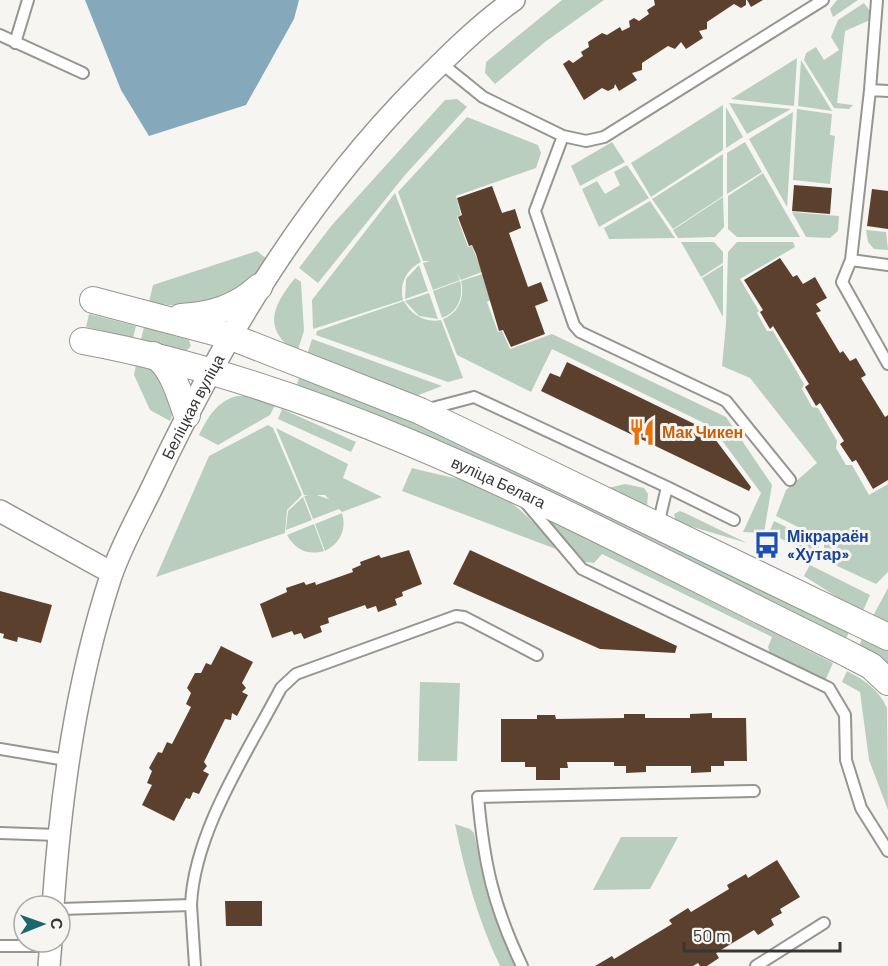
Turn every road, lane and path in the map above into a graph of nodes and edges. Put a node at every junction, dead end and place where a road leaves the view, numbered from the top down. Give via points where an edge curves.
1 (28, 0) edge
2 (514, 0) edge
3 (823, 0) edge
4 (877, 0) edge
5 (0, 34) edge
6 (15, 43) junction
7 (441, 63) junction
8 (83, 73) dead end
9 (870, 90) junction
10 (888, 91) edge
11 (563, 136) junction
12 (851, 260) junction
13 (888, 265) edge
14 (259, 287) junction
15 (93, 300) dead end
16 (162, 318) junction
17 (229, 336) junction
18 (83, 341) dead end
19 (153, 355) junction
20 (888, 364) edge
21 (211, 371) junction
22 (420, 411) junction
23 (187, 415) junction
24 (790, 480) dead end
25 (668, 487) junction
26 (514, 490) junction
27 (0, 511) edge
28 (734, 520) dead end
29 (658, 525) junction
30 (112, 573) junction
31 (888, 637) edge
32 (537, 655) dead end
33 (888, 682) edge
34 (0, 749) edge
35 (66, 760) junction
36 (754, 791) dead end
37 (0, 833) edge
38 (58, 835) junction
39 (888, 851) edge
40 (53, 894) edge
41 (191, 905) junction
42 (72, 909) edge
43 (824, 923) dead end
44 (195, 966) edge
45 (522, 966) edge
46 (756, 966) edge

1 - 6 lane
2 - 7 street, Беліцкая вуліца
3 - 11 lane via 604,137 586,141
4 - 9 lane
5 - 6 lane
6 - 8 lane
7 - 11 lane via 483,97
7 - 14 street, Беліцкая вуліца via 362,146
9 - 10 lane
9 - 12 lane
11 - 24 lane via 535,211 574,325 580,332 729,404
12 - 13 lane
12 - 20 lane via 842,282
14 - 16 street via 218,313
14 - 17 street, Беліцкая вуліца
15 - 16 street, вуліца Белага
16 - 17 street, вуліца Белага
17 - 21 street, Беліцкая вуліца
17 - 22 street, вуліца Белага
18 - 19 street, вуліца Белага
19 - 21 street, вуліца Белага
19 - 23 street via 168,371
21 - 23 street, Беліцкая вуліца
21 - 26 street, вуліца Белага via 400,438
22 - 25 lane via 474,397
22 - 29 street, вуліца Белага
23 - 30 street, Беліцкая вуліца
25 - 28 lane
25 - 29 lane
26 - 33 street, вуліца Белага via 846,653 871,666
26 - 39 lane via 582,569 829,688 845,715 846,760 861,808
27 - 30 street
29 - 31 street, вуліца Белага
30 - 35 street, Беліцкая вуліца via 91,645
32 - 41 lane via 456,616 296,674 281,688 208,828 193,873
34 - 35 lane
35 - 38 street, Беліцкая вуліца
36 - 45 lane via 478,797 483,853 496,909
37 - 38 lane
38 - 40 street, Беліцкая вуліца
41 - 42 lane
41 - 44 lane
43 - 46 lane

